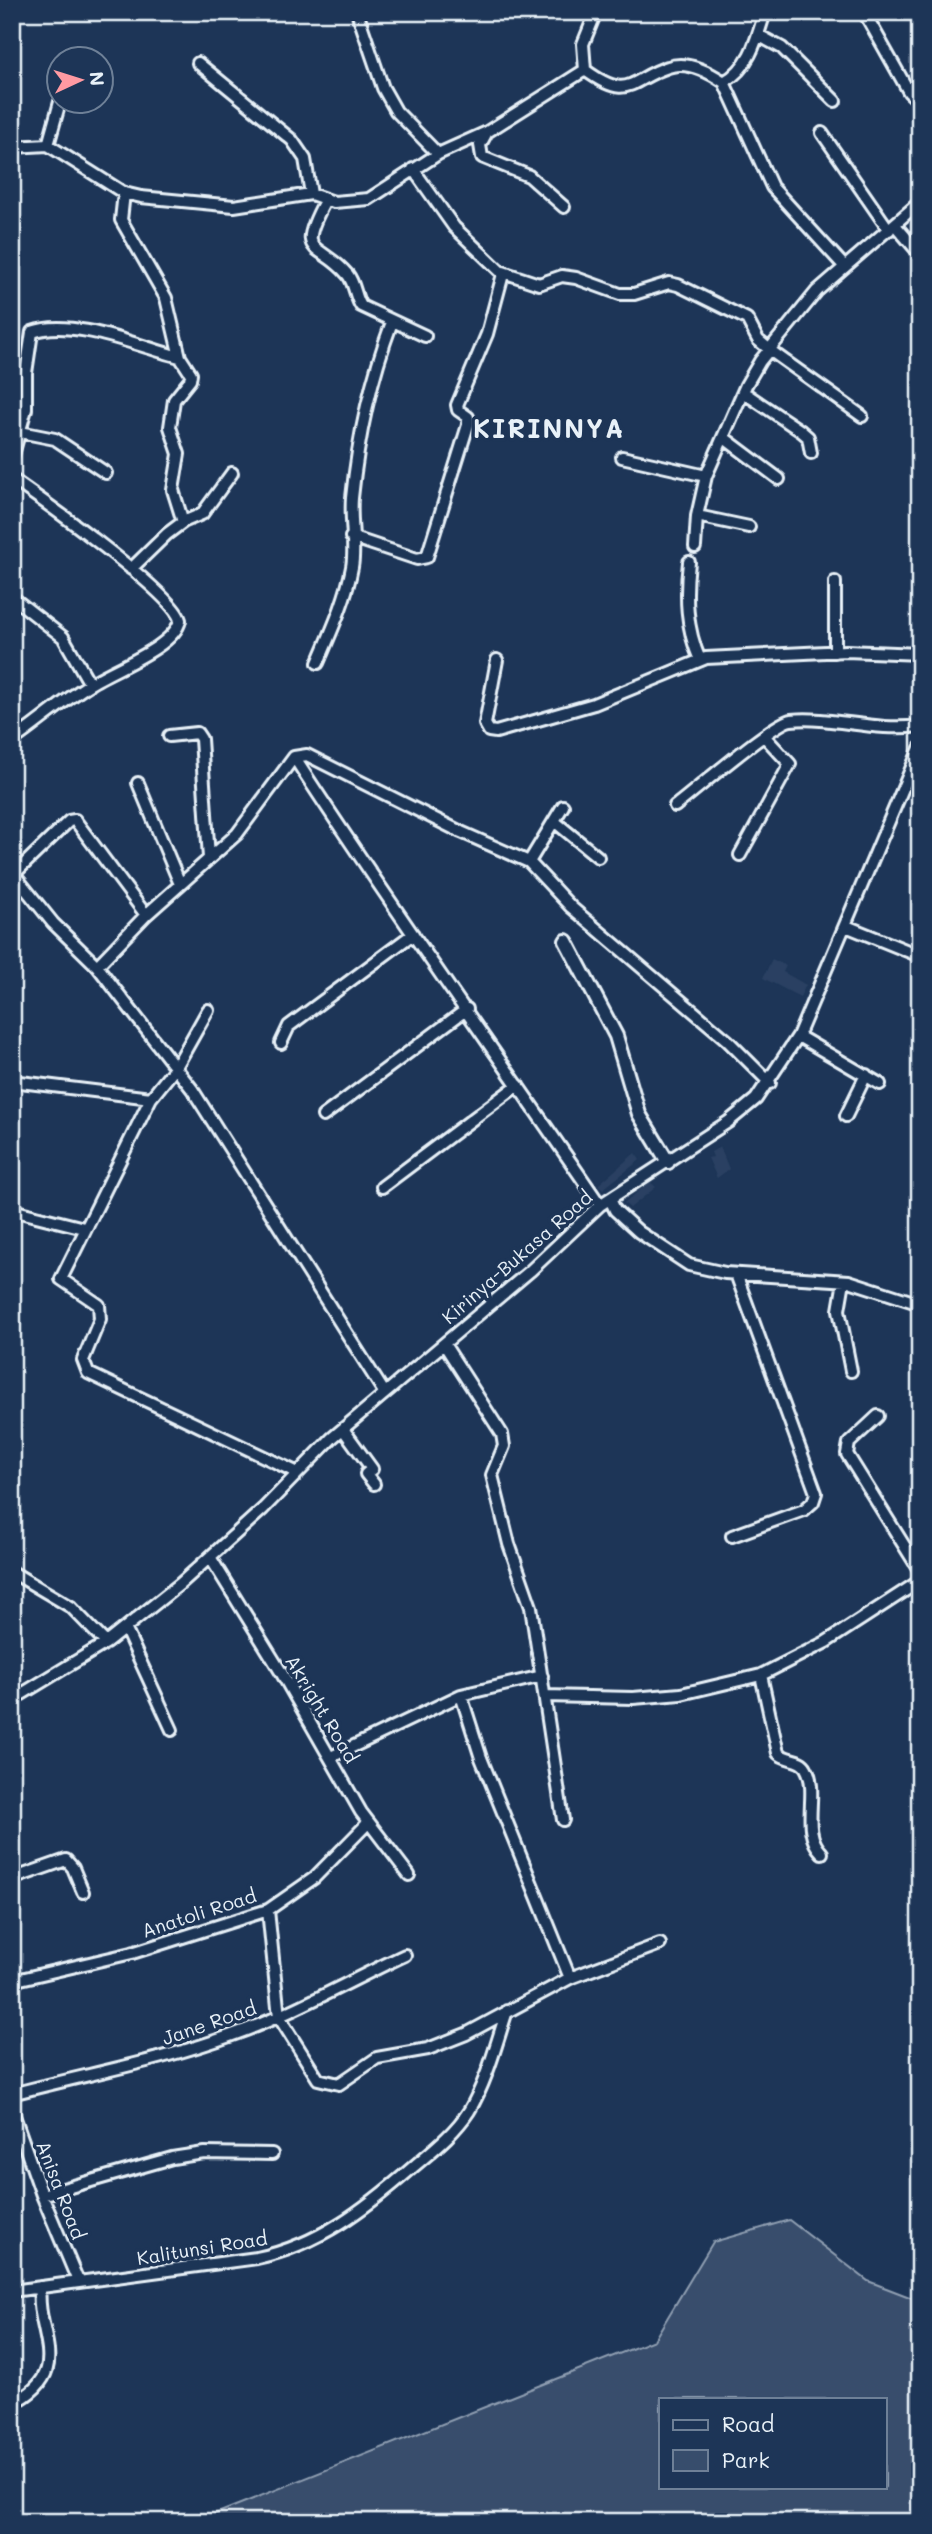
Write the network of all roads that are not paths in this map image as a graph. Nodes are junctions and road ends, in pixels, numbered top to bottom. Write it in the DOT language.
graph roads {
  1 [pos="356,12"];
  2 [pos="596,12"];
  3 [pos="765,12"];
  4 [pos="864,12"];
  5 [pos="758,35"];
  6 [pos="198,63"];
  7 [pos="585,70"];
  8 [pos="724,82"];
  9 [pos="835,101"];
  10 [pos="920,102"];
  11 [pos="56,116"];
  12 [pos="488,132"];
  13 [pos="822,133"];
  14 [pos="48,145"];
  15 [pos="12,147"];
  16 [pos="438,154"];
  17 [pos="413,169"];
  18 [pos="124,193"];
  19 [pos="312,194"];
  20 [pos="325,201"];
  21 [pos="920,202"];
  22 [pos="564,207"];
  23 [pos="892,228"];
  24 [pos="920,254"];
  25 [pos="844,266"];
  26 [pos="503,272"];
  27 [pos="392,322"];
  28 [pos="425,336"];
  29 [pos="771,351"];
  30 [pos="180,357"];
  31 [pos="743,393"];
  32 [pos="862,415"];
  33 [pos="20,432"];
  34 [pos="723,437"];
  35 [pos="811,453"];
  36 [pos="622,457"];
  37 [pos="12,458"];
  38 [pos="232,472"];
  39 [pos="106,473"];
  40 [pos="706,476"];
  41 [pos="12,479"];
  42 [pos="779,479"];
  43 [pos="697,516"];
  44 [pos="183,522"];
  45 [pos="749,527"];
  46 [pos="351,537"];
  47 [pos="695,547"];
  48 [pos="689,562"];
  49 [pos="131,569"];
  50 [pos="835,582"];
  51 [pos="12,597"];
  52 [pos="835,652"];
  53 [pos="920,654"];
  54 [pos="498,660"];
  55 [pos="700,660"];
  56 [pos="318,663"];
  57 [pos="90,684"];
  58 [pos="920,726"];
  59 [pos="169,736"];
  60 [pos="765,737"];
  61 [pos="12,741"];
  62 [pos="920,748"];
  63 [pos="294,757"];
  64 [pos="138,783"];
  65 [pos="563,806"];
  66 [pos="675,806"];
  67 [pos="554,821"];
  68 [pos="740,855"];
  69 [pos="598,857"];
  70 [pos="209,858"];
  71 [pos="534,862"];
  72 [pos="13,873"];
  73 [pos="180,884"];
  74 [pos="400,904"];
  75 [pos="146,915"];
  76 [pos="846,926"];
  77 [pos="413,934"];
  78 [pos="566,941"];
  79 [pos="920,956"];
  80 [pos="97,966"];
  81 [pos="467,1009"];
  82 [pos="208,1010"];
  83 [pos="798,1036"];
  84 [pos="281,1042"];
  85 [pos="176,1067"];
  86 [pos="866,1075"];
  87 [pos="774,1080"];
  88 [pos="12,1081"];
  89 [pos="880,1084"];
  90 [pos="519,1085"];
  91 [pos="151,1098"];
  92 [pos="323,1116"];
  93 [pos="846,1116"];
  94 [pos="668,1162"];
  95 [pos="382,1187"];
  96 [pos="606,1201"];
  97 [pos="12,1210"];
  98 [pos="84,1227"];
  99 [pos="736,1274"];
  100 [pos="845,1281"];
  101 [pos="920,1302"];
  102 [pos="444,1345"];
  103 [pos="851,1371"];
  104 [pos="384,1392"];
  105 [pos="878,1416"];
  106 [pos="343,1429"];
  107 [pos="298,1473"];
  108 [pos="374,1484"];
  109 [pos="732,1536"];
  110 [pos="210,1557"];
  111 [pos="920,1571"];
  112 [pos="12,1572"];
  113 [pos="920,1581"];
  114 [pos="125,1628"];
  115 [pos="106,1643"];
  116 [pos="761,1675"];
  117 [pos="542,1676"];
  118 [pos="461,1695"];
  119 [pos="545,1696"];
  120 [pos="12,1700"];
  121 [pos="172,1730"];
  122 [pos="331,1758"];
  123 [pos="563,1820"];
  124 [pos="368,1823"];
  125 [pos="822,1853"];
  126 [pos="409,1875"];
  127 [pos="12,1879"];
  128 [pos="83,1892"];
  129 [pos="268,1910"];
  130 [pos="660,1944"];
  131 [pos="405,1955"];
  132 [pos="570,1978"];
  133 [pos="12,1981"];
  134 [pos="506,2011"];
  135 [pos="279,2017"];
  136 [pos="12,2094"];
  137 [pos="12,2110"];
  138 [pos="272,2154"];
  139 [pos="42,2195"];
  140 [pos="78,2281"];
  141 [pos="40,2287"];
  142 [pos="12,2291"];
  143 [pos="12,2404"];
  1 -- 16 [label="street"];
  2 -- 7 [label="street"];
  3 -- 5 [label="street"];
  4 -- 10 [label="street"];
  5 -- 8 [label="street"];
  5 -- 9 [label="street"];
  6 -- 19 [label="street"];
  7 -- 8 [label="street"];
  7 -- 12 [label="street"];
  8 -- 25 [label="street"];
  11 -- 14 [label="street"];
  12 -- 16 [label="street"];
  12 -- 22 [label="street"];
  13 -- 23 [label="street"];
  14 -- 15 [label="street"];
  14 -- 18 [label="street"];
  16 -- 17 [label="street"];
  17 -- 20 [label="street"];
  17 -- 26 [label="street"];
  18 -- 19 [label="street"];
  18 -- 30 [label="street"];
  19 -- 20 [label="street"];
  20 -- 27 [label="street"];
  21 -- 23 [label="street"];
  23 -- 24 [label="street"];
  23 -- 25 [label="street"];
  25 -- 29 [label="street"];
  26 -- 29 [label="street"];
  26 -- 46 [label="street"];
  27 -- 28 [label="street"];
  27 -- 46 [label="street"];
  29 -- 31 [label="street"];
  29 -- 32 [label="street"];
  30 -- 33 [label="street"];
  30 -- 44 [label="street"];
  31 -- 34 [label="street"];
  31 -- 35 [label="street"];
  33 -- 37 [label="street"];
  33 -- 39 [label="street"];
  34 -- 40 [label="street"];
  34 -- 42 [label="street"];
  36 -- 40 [label="street"];
  38 -- 44 [label="street"];
  40 -- 43 [label="street"];
  41 -- 49 [label="street"];
  43 -- 45 [label="street"];
  43 -- 47 [label="street"];
  44 -- 49 [label="street"];
  46 -- 56 [label="street"];
  48 -- 55 [label="street"];
  49 -- 57 [label="street"];
  50 -- 52 [label="street"];
  51 -- 57 [label="street"];
  52 -- 53 [label="street"];
  52 -- 55 [label="street"];
  54 -- 55 [label="street"];
  57 -- 61 [label="street"];
  58 -- 60 [label="street"];
  59 -- 70 [label="street"];
  60 -- 66 [label="street"];
  60 -- 68 [label="street"];
  62 -- 76 [label="street, Kirinya-Bukasa Road"];
  63 -- 70 [label="street"];
  63 -- 71 [label="street"];
  63 -- 77 [label="street"];
  64 -- 73 [label="street"];
  65 -- 67 [label="street"];
  67 -- 69 [label="street"];
  67 -- 71 [label="street"];
  70 -- 73 [label="street"];
  71 -- 87 [label="street"];
  72 -- 75 [label="street"];
  72 -- 80 [label="street"];
  73 -- 75 [label="street"];
  74 -- 96 [label="street"];
  75 -- 80 [label="street"];
  76 -- 79 [label="street"];
  76 -- 83 [label="street, Kirinya-Bukasa Road"];
  77 -- 81 [label="street"];
  77 -- 84 [label="street"];
  78 -- 94 [label="street"];
  80 -- 85 [label="street"];
  81 -- 90 [label="street"];
  81 -- 92 [label="street"];
  82 -- 85 [label="street"];
  83 -- 86 [label="street"];
  83 -- 87 [label="street, Kirinya-Bukasa Road"];
  85 -- 91 [label="street"];
  85 -- 104 [label="street"];
  86 -- 89 [label="street"];
  86 -- 93 [label="street"];
  87 -- 94 [label="street, Kirinya-Bukasa Road"];
  88 -- 91 [label="street"];
  90 -- 95 [label="street"];
  90 -- 96 [label="street"];
  91 -- 98 [label="street"];
  94 -- 96 [label="street, Kirinya-Bukasa Road"];
  96 -- 99 [label="street"];
  96 -- 101 [label="street"];
  96 -- 102 [label="street, Kirinya-Bukasa Road"];
  97 -- 98 [label="street"];
  98 -- 107 [label="street"];
  99 -- 100 [label="street"];
  99 -- 109 [label="street"];
  100 -- 101 [label="street"];
  100 -- 103 [label="street"];
  102 -- 104 [label="street, Kirinya-Bukasa Road"];
  102 -- 117 [label="street"];
  104 -- 106 [label="street, Kirinya-Bukasa Road"];
  105 -- 111 [label="street"];
  106 -- 107 [label="street, Kirinya-Bukasa Road"];
  106 -- 108 [label="street"];
  107 -- 110 [label="street, Kirinya-Bukasa Road"];
  110 -- 114 [label="street, Kirinya-Bukasa Road"];
  110 -- 122 [label="street, Akright Road"];
  112 -- 115 [label="street"];
  113 -- 116 [label="street"];
  114 -- 115 [label="street, Kirinya-Bukasa Road"];
  114 -- 121 [label="street"];
  115 -- 120 [label="street, Kirinya-Bukasa Road"];
  116 -- 119 [label="street"];
  116 -- 125 [label="street"];
  117 -- 118 [label="street"];
  117 -- 119 [label="street"];
  118 -- 122 [label="street"];
  118 -- 132 [label="street"];
  119 -- 123 [label="street"];
  122 -- 124 [label="street, Akright Road"];
  124 -- 126 [label="street, Akright Road"];
  124 -- 129 [label="street, Anatoli Road"];
  127 -- 128 [label="street"];
  129 -- 133 [label="street, Anatoli Road"];
  129 -- 135 [label="street"];
  130 -- 132 [label="street"];
  131 -- 135 [label="street, Jane Road"];
  132 -- 134 [label="street"];
  134 -- 135 [label="street"];
  134 -- 140 [label="street, Kalitunsi Road"];
  135 -- 136 [label="street, Jane Road"];
  137 -- 139 [label="street, Anisa Road"];
  138 -- 139 [label="street"];
  139 -- 140 [label="street, Anisa Road"];
  140 -- 141 [label="street, Kalitunsi Road"];
  141 -- 142 [label="street, Kalitunsi Road"];
  141 -- 143 [label="street"];
}
